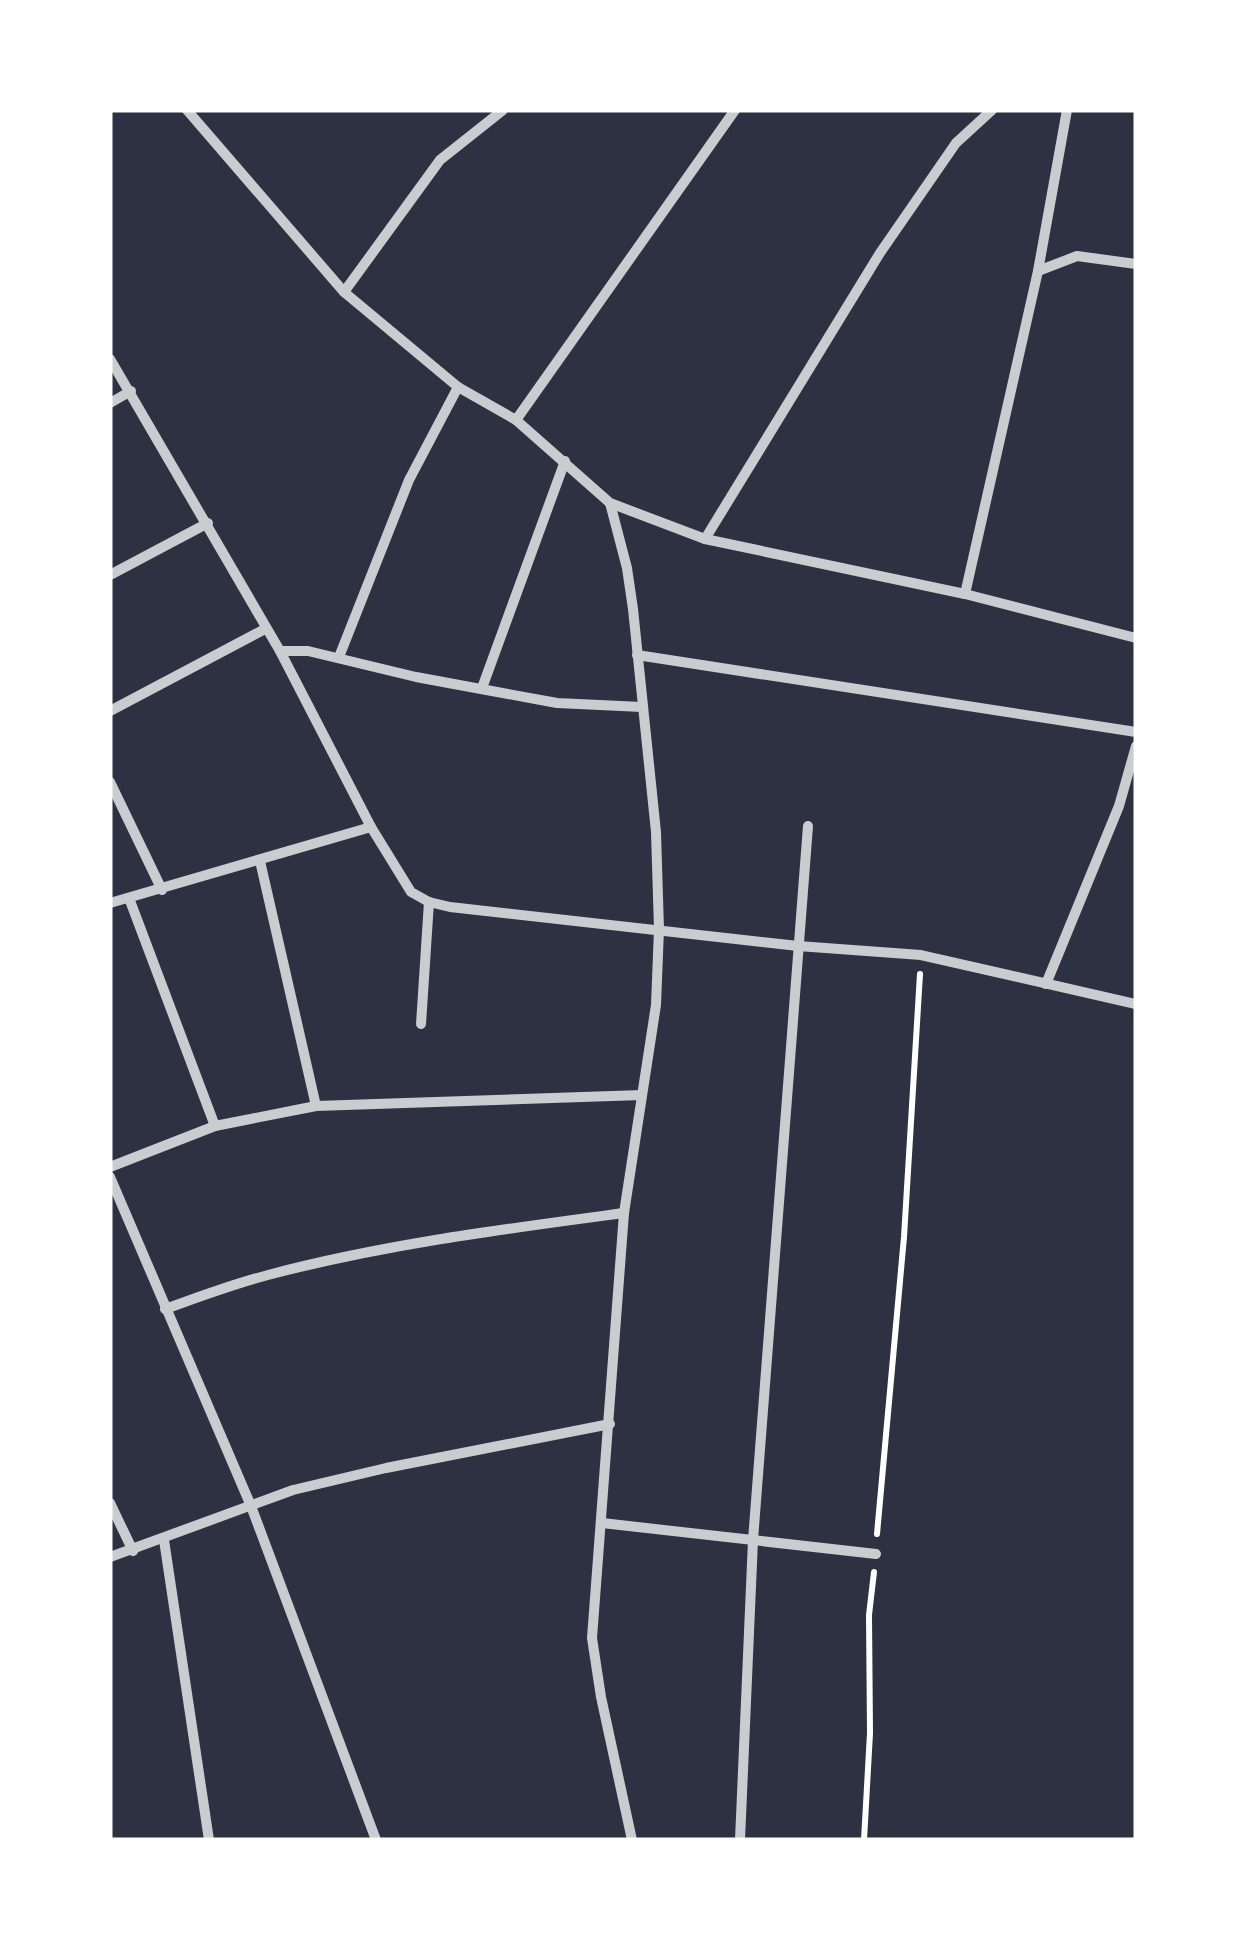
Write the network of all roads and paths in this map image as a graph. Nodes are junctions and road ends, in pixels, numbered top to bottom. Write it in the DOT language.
graph roads {
  1 [pos="187,110"];
  2 [pos="503,110"];
  3 [pos="736,110"];
  4 [pos="992,110"];
  5 [pos="1067,110"];
  6 [pos="1136,264"];
  7 [pos="1038,270"];
  8 [pos="344,292"];
  9 [pos="110,359"];
  10 [pos="458,387"];
  11 [pos="130,391"];
  12 [pos="110,403"];
  13 [pos="516,420"];
  14 [pos="565,461"];
  15 [pos="610,504"];
  16 [pos="208,522"];
  17 [pos="705,539"];
  18 [pos="110,575"];
  19 [pos="965,594"];
  20 [pos="265,630"];
  21 [pos="1136,638"];
  22 [pos="280,651"];
  23 [pos="637,655"];
  24 [pos="339,657"];
  25 [pos="482,688"];
  26 [pos="642,707"];
  27 [pos="110,711"];
  28 [pos="1136,732"];
  29 [pos="1136,746"];
  30 [pos="110,782"];
  31 [pos="808,826"];
  32 [pos="370,828"];
  33 [pos="260,861"];
  34 [pos="162,890"];
  35 [pos="129,898"];
  36 [pos="429,902"];
  37 [pos="110,903"];
  38 [pos="659,930"];
  39 [pos="798,946"];
  40 [pos="922,955"];
  41 [pos="1046,984"];
  42 [pos="1136,1004"];
  43 [pos="421,1024"];
  44 [pos="642,1094"];
  45 [pos="316,1106"];
  46 [pos="215,1126"];
  47 [pos="110,1167"];
  48 [pos="110,1177"];
  49 [pos="624,1213"];
  50 [pos="165,1308"];
  51 [pos="610,1424"];
  52 [pos="110,1503"];
  53 [pos="251,1506"];
  54 [pos="602,1523"];
  55 [pos="164,1540"];
  56 [pos="753,1540"];
  57 [pos="133,1550"];
  58 [pos="876,1554"];
  59 [pos="110,1557"];
  60 [pos="209,1840"];
  61 [pos="376,1840"];
  62 [pos="632,1840"];
  63 [pos="740,1840"];
  64 [pos="864,1840"];
  1 -- 8 [label="street"];
  2 -- 8 [label="street"];
  3 -- 13 [label="street"];
  4 -- 17 [label="street"];
  5 -- 7 [label="street"];
  6 -- 7 [label="street"];
  7 -- 19 [label="street"];
  8 -- 10 [label="street"];
  9 -- 11 [label="street"];
  10 -- 13 [label="street"];
  10 -- 24 [label="street"];
  11 -- 12 [label="street"];
  11 -- 16 [label="street"];
  13 -- 14 [label="street"];
  14 -- 15 [label="street"];
  14 -- 25 [label="street"];
  15 -- 17 [label="street"];
  15 -- 23 [label="street"];
  16 -- 18 [label="street"];
  16 -- 20 [label="street"];
  17 -- 19 [label="street"];
  19 -- 21 [label="street"];
  20 -- 22 [label="street"];
  20 -- 27 [label="street"];
  22 -- 24 [label="street"];
  22 -- 32 [label="street"];
  23 -- 26 [label="street"];
  23 -- 28 [label="street"];
  24 -- 25 [label="street"];
  25 -- 26 [label="street"];
  26 -- 38 [label="street"];
  29 -- 41 [label="street"];
  30 -- 34 [label="street"];
  31 -- 39 [label="street"];
  32 -- 33 [label="street"];
  32 -- 36 [label="street"];
  33 -- 34 [label="street"];
  33 -- 45 [label="street"];
  34 -- 35 [label="street"];
  35 -- 37 [label="street"];
  35 -- 46 [label="street"];
  36 -- 38 [label="street"];
  36 -- 43 [label="street"];
  38 -- 39 [label="street"];
  38 -- 44 [label="street"];
  39 -- 40 [label="street"];
  39 -- 56 [label="street"];
  40 -- 41 [label="street"];
  40 -- 58 [label="path"];
  41 -- 42 [label="street"];
  44 -- 45 [label="street"];
  44 -- 49 [label="street"];
  45 -- 46 [label="street"];
  46 -- 47 [label="street"];
  48 -- 50 [label="street"];
  49 -- 50 [label="street"];
  49 -- 51 [label="street"];
  50 -- 53 [label="street"];
  51 -- 53 [label="street"];
  51 -- 54 [label="street"];
  52 -- 57 [label="street"];
  53 -- 55 [label="street"];
  53 -- 61 [label="street"];
  54 -- 56 [label="street"];
  54 -- 62 [label="street"];
  55 -- 57 [label="street"];
  55 -- 60 [label="street"];
  56 -- 58 [label="street"];
  56 -- 63 [label="street"];
  57 -- 59 [label="street"];
  58 -- 64 [label="path"];
}
